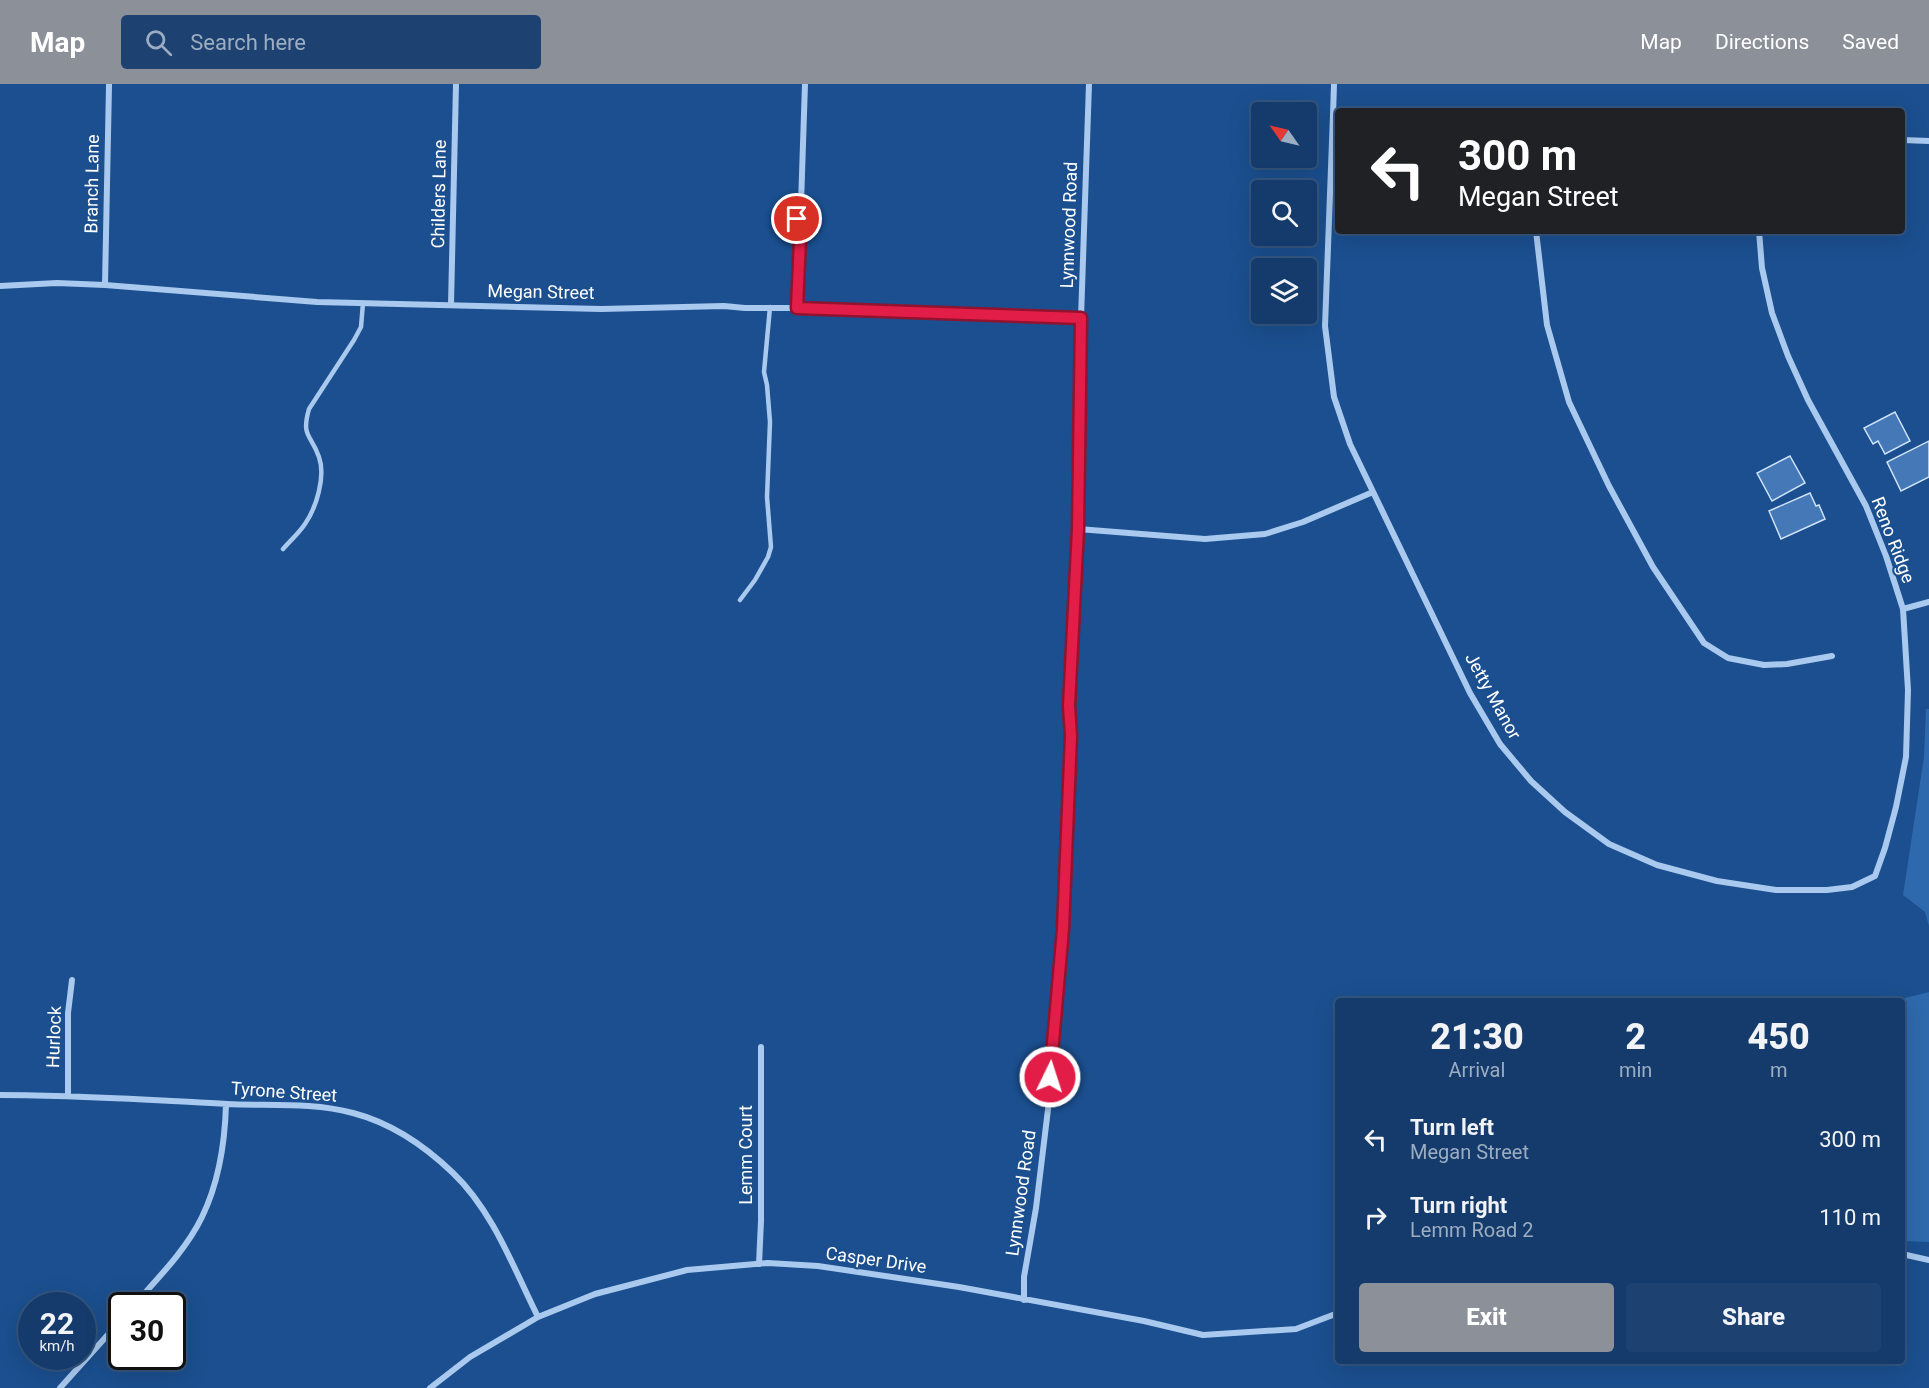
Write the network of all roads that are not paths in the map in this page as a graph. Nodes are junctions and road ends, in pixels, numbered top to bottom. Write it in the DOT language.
graph roads {
  1 [pos="456,84"];
  2 [pos="805,84"];
  3 [pos="1089,84"];
  4 [pos="1334,84"];
  5 [pos="109,85"];
  6 [pos="1335,115"];
  7 [pos="1905,140"];
  8 [pos="1929,141"];
  9 [pos="1536,234"];
  10 [pos="1759,234"];
  11 [pos="105,285"];
  12 [pos="0,286"];
  13 [pos="363,303"];
  14 [pos="451,305"];
  15 [pos="770,307"];
  16 [pos="797,308"];
  17 [pos="1081,318"];
  18 [pos="1373,492"];
  19 [pos="1078,529"];
  20 [pos="283,549"];
  21 [pos="740,600"];
  22 [pos="1929,602"];
  23 [pos="1903,609"];
  24 [pos="1832,656"];
  25 [pos="1875,876"];
  26 [pos="72,980"];
  27 [pos="761,1047"];
  28 [pos="0,1095"];
  29 [pos="68,1095"];
  30 [pos="226,1104"];
  31 [pos="1905,1255"];
  32 [pos="1929,1260"];
  33 [pos="759,1264"];
  34 [pos="145,1292"];
  35 [pos="1024,1300"];
  36 [pos="1335,1314"];
  37 [pos="538,1317"];
  38 [pos="108,1335"];
  39 [pos="60,1388"];
  40 [pos="430,1388"];
  1 -- 14 [label="street, Childers Lane"];
  2 -- 16 [label="street"];
  3 -- 17 [label="street, Lynnwood Road"];
  4 -- 6 [label="street, Jetty Manor"];
  5 -- 11 [label="street, Branch Lane"];
  6 -- 18 [label="street, Jetty Manor"];
  7 -- 8 [label="street"];
  9 -- 24 [label="street"];
  10 -- 23 [label="street, Reno Ridge"];
  11 -- 12 [label="street, Megan Street"];
  11 -- 13 [label="street, Megan Street"];
  13 -- 14 [label="street, Megan Street"];
  13 -- 20 [label="lane"];
  14 -- 15 [label="street, Megan Street"];
  15 -- 16 [label="street, Megan Street"];
  15 -- 21 [label="lane"];
  16 -- 17 [label="street, Megan Street"];
  17 -- 19 [label="street, Lynnwood Road"];
  18 -- 19 [label="street"];
  18 -- 25 [label="street, Jetty Manor"];
  19 -- 35 [label="street, Lynnwood Road"];
  22 -- 23 [label="street"];
  23 -- 25 [label="street, Reno Ridge"];
  26 -- 29 [label="street, Hurlock"];
  27 -- 33 [label="street, Lemm Court"];
  28 -- 29 [label="street, Tyrone Street"];
  29 -- 30 [label="street, Tyrone Street"];
  30 -- 34 [label="street"];
  30 -- 37 [label="street, Tyrone Street"];
  31 -- 32 [label="street"];
  33 -- 35 [label="street, Casper Drive"];
  33 -- 37 [label="street, Casper Drive"];
  35 -- 36 [label="street, Casper Drive"];
  37 -- 40 [label="street, Casper Drive"];
  38 -- 39 [label="street"];
}
